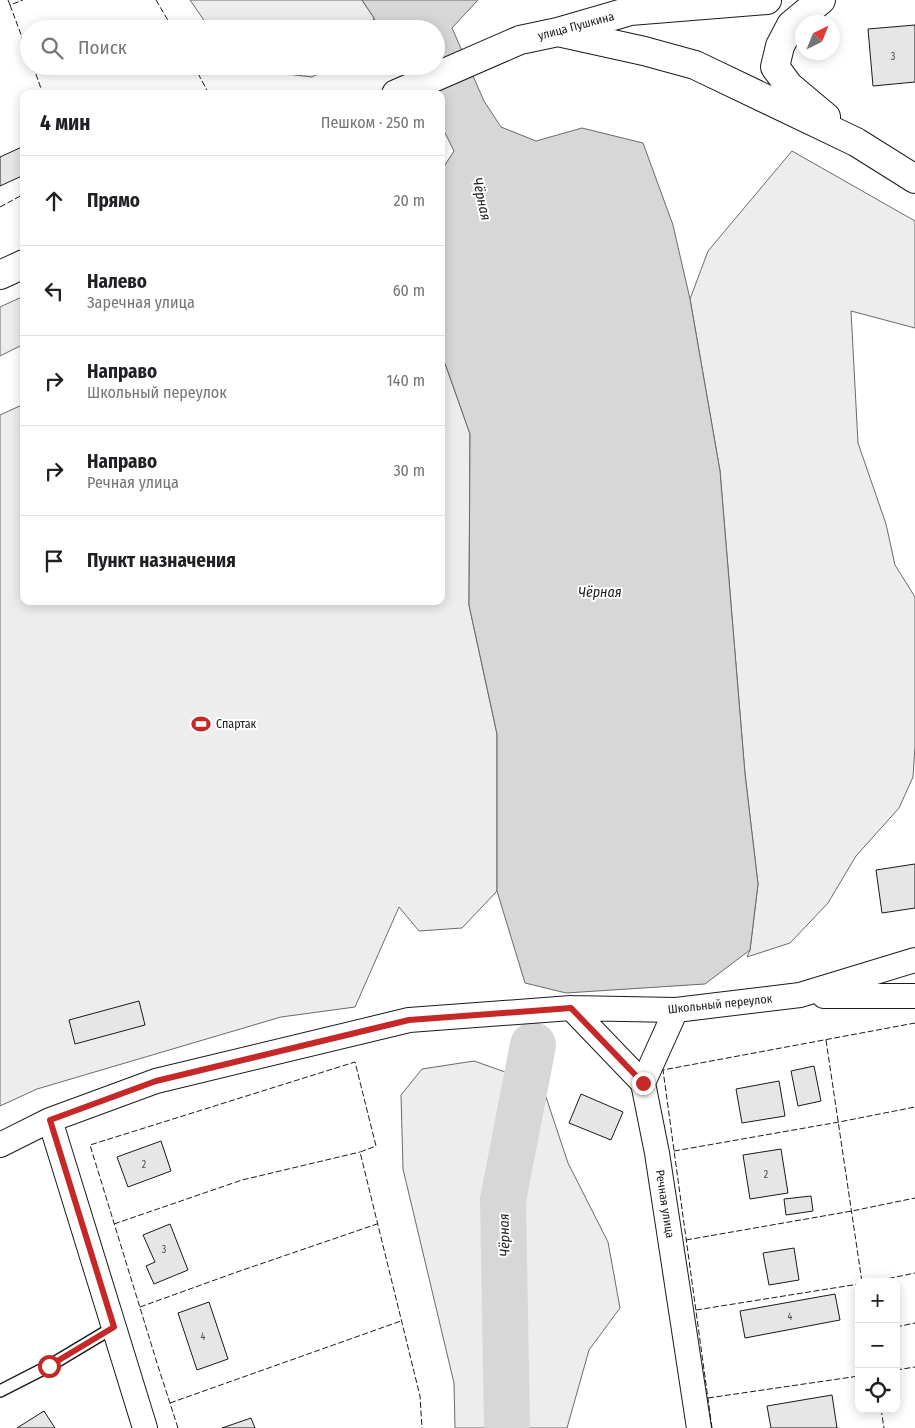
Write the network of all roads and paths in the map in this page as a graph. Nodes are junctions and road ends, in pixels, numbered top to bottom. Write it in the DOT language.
graph roads {
  1 [pos="767,0"];
  2 [pos="821,0"];
  3 [pos="558,32"];
  4 [pos="445,73"];
  5 [pos="440,75"];
  6 [pos="405,90"];
  7 [pos="856,142"];
  8 [pos="915,179"];
  9 [pos="20,266"];
  10 [pos="0,275"];
  11 [pos="915,960"];
  12 [pos="800,996"];
  13 [pos="915,996"];
  14 [pos="571,1008"];
  15 [pos="676,1010"];
  16 [pos="643,1083"];
  17 [pos="50,1120"];
  18 [pos="0,1145"];
  19 [pos="114,1327"];
  20 [pos="0,1391"];
  21 [pos="146,1428"];
  22 [pos="699,1428"];
  1 -- 3 [label="main road, улица Пушкина"];
  2 -- 7 [label="main road"];
  3 -- 4 [label="main road, улица Пушкина"];
  3 -- 7 [label="main road"];
  5 -- 6 [label="main road, улица Пушкина"];
  7 -- 8 [label="main road"];
  9 -- 10 [label="main road"];
  11 -- 12 [label="street, Школьный переулок"];
  12 -- 13 [label="street"];
  12 -- 15 [label="street, Школьный переулок"];
  14 -- 15 [label="street, Школьный переулок"];
  14 -- 16 [label="street"];
  14 -- 17 [label="street, Школьный переулок"];
  15 -- 16 [label="street"];
  16 -- 22 [label="street, Речная улица"];
  17 -- 18 [label="street, Школьный переулок"];
  17 -- 19 [label="street"];
  19 -- 20 [label="lane"];
  19 -- 21 [label="street"];
}
